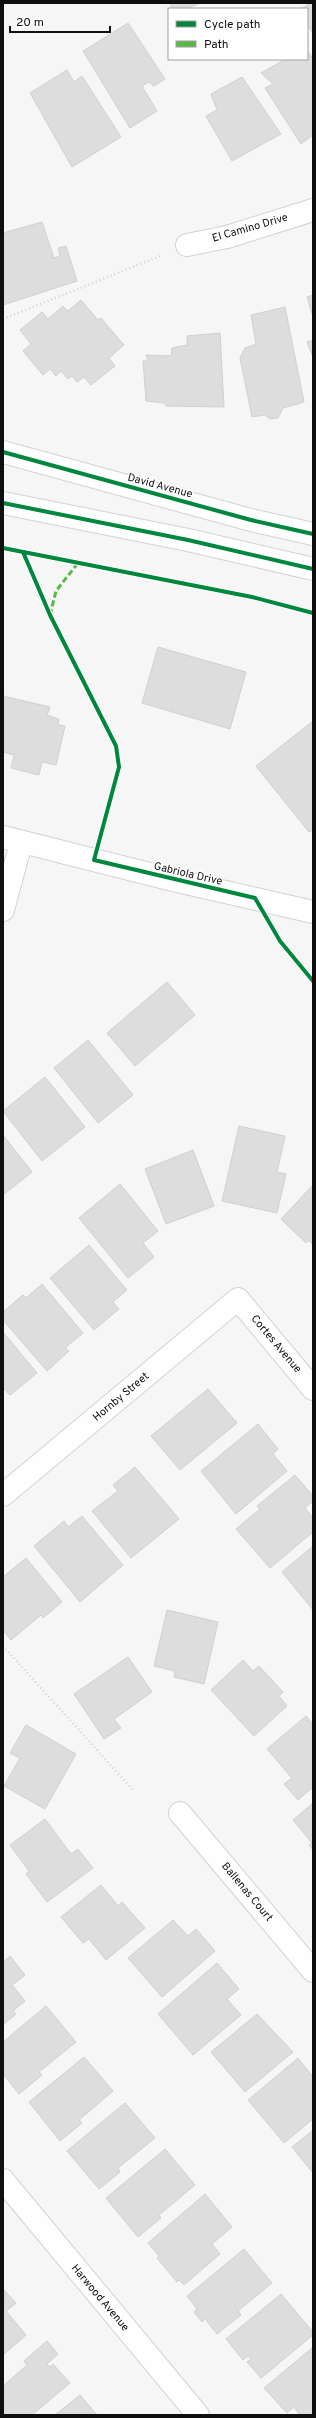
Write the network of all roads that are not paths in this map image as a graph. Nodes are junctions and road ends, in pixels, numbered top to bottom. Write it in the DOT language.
graph roads {
  1 [pos="313,210"];
  2 [pos="187,245"];
  3 [pos="3,452"];
  4 [pos="3,503"];
  5 [pos="313,534"];
  6 [pos="313,569"];
  7 [pos="12,840"];
  8 [pos="3,910"];
  9 [pos="313,912"];
  10 [pos="238,1300"];
  11 [pos="313,1389"];
  12 [pos="3,1496"];
  13 [pos="180,1813"];
  14 [pos="313,1971"];
  15 [pos="3,2180"];
  16 [pos="198,2415"];
  1 -- 2 [label="street, El Camino Drive"];
  3 -- 5 [label="street, David Avenue"];
  4 -- 6 [label="street"];
  7 -- 8 [label="street"];
  7 -- 9 [label="street, Gabriola Drive"];
  10 -- 11 [label="street, Cortes Avenue"];
  10 -- 12 [label="street, Hornby Street"];
  13 -- 14 [label="street, Ballenas Court"];
  15 -- 16 [label="street, Harwood Avenue"];
}
